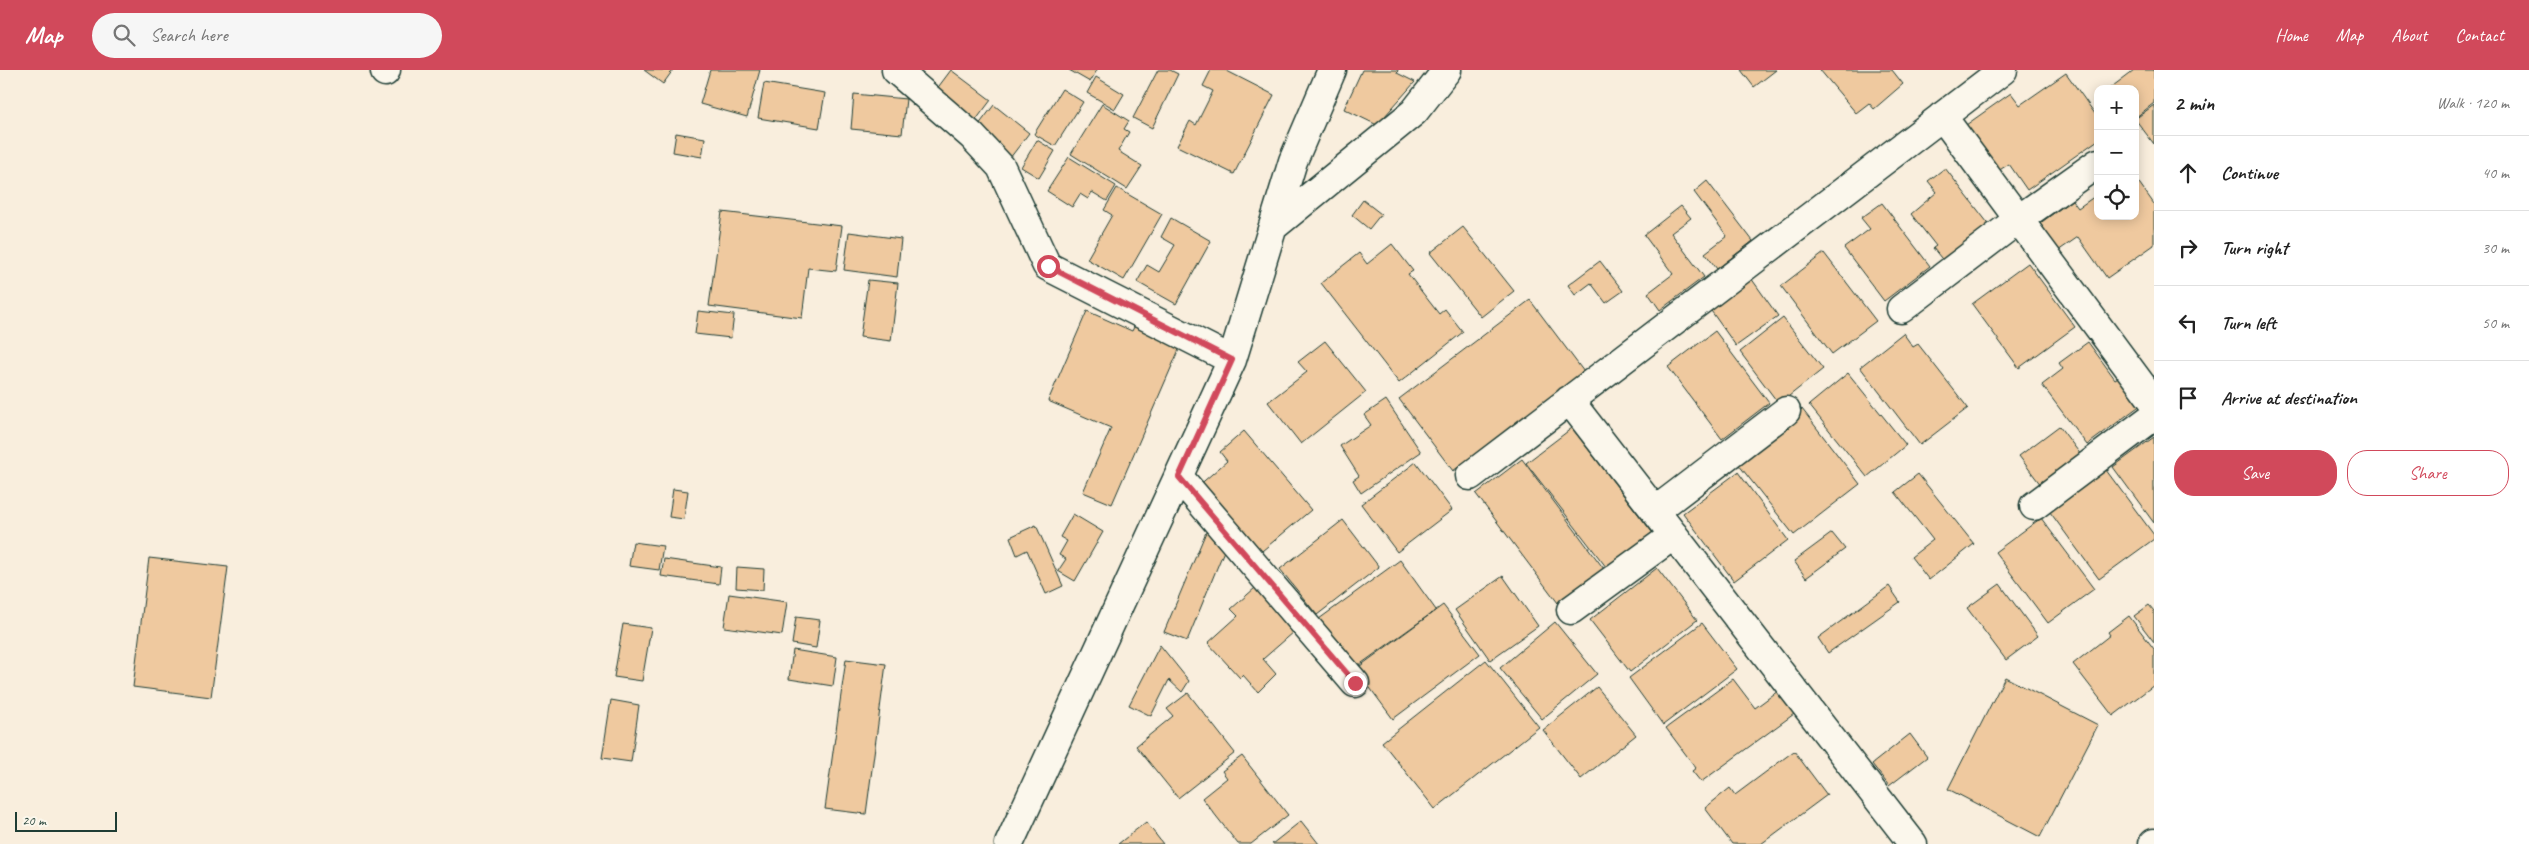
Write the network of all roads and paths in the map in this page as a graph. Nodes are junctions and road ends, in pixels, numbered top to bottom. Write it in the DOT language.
graph roads {
  1 [pos="896,70"];
  2 [pos="1332,70"];
  3 [pos="1447,70"];
  4 [pos="2004,70"];
  5 [pos="1942,116"];
  6 [pos="2094,166"];
  7 [pos="2019,219"];
  8 [pos="1273,227"];
  9 [pos="1901,309"];
  10 [pos="1232,360"];
  11 [pos="1569,400"];
  12 [pos="2154,402"];
  13 [pos="1786,412"];
  14 [pos="2154,416"];
  15 [pos="1470,476"];
  16 [pos="1179,477"];
  17 [pos="2034,506"];
  18 [pos="1656,511"];
  19 [pos="1674,535"];
  20 [pos="1571,610"];
  21 [pos="1355,683"];
  22 [pos="1009,844"];
  23 [pos="1913,844"];
  1 -- 10 [label="street"];
  2 -- 8 [label="street"];
  3 -- 8 [label="street"];
  4 -- 5 [label="street"];
  5 -- 7 [label="street"];
  5 -- 11 [label="street"];
  6 -- 7 [label="street"];
  7 -- 9 [label="street"];
  7 -- 12 [label="street"];
  8 -- 10 [label="street"];
  10 -- 16 [label="street"];
  11 -- 15 [label="street"];
  11 -- 18 [label="street"];
  13 -- 18 [label="street"];
  14 -- 17 [label="street"];
  16 -- 21 [label="street"];
  16 -- 22 [label="street"];
  18 -- 19 [label="street"];
  19 -- 20 [label="street"];
  19 -- 23 [label="street"];
}
